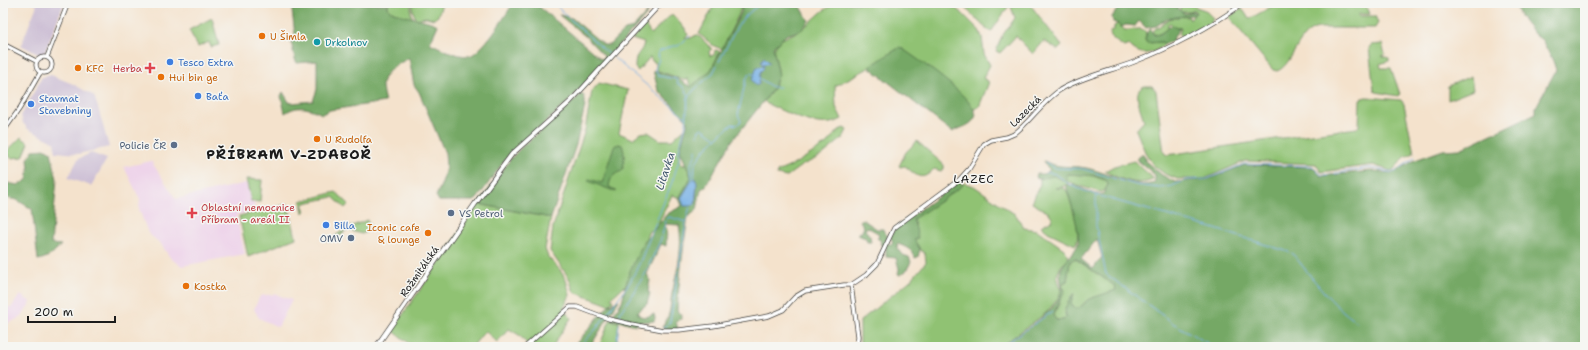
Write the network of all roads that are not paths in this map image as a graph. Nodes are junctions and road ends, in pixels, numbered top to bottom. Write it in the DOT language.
graph roads {
  1 [pos="68,3"];
  2 [pos="660,3"];
  3 [pos="1244,3"];
  4 [pos="3,44"];
  5 [pos="47,57"];
  6 [pos="36,61"];
  7 [pos="40,73"];
  8 [pos="3,132"];
  9 [pos="851,285"];
  10 [pos="376,347"];
  11 [pos="525,347"];
  12 [pos="857,347"];
  1 -- 5 [label="street"];
  2 -- 10 [label="main road, Rožmitálská"];
  3 -- 9 [label="street, Lazecká"];
  4 -- 6 [label="street"];
  5 -- 6 [label="street"];
  5 -- 7 [label="street"];
  6 -- 7 [label="street"];
  7 -- 8 [label="street"];
  9 -- 11 [label="street"];
  9 -- 12 [label="street"];
}
